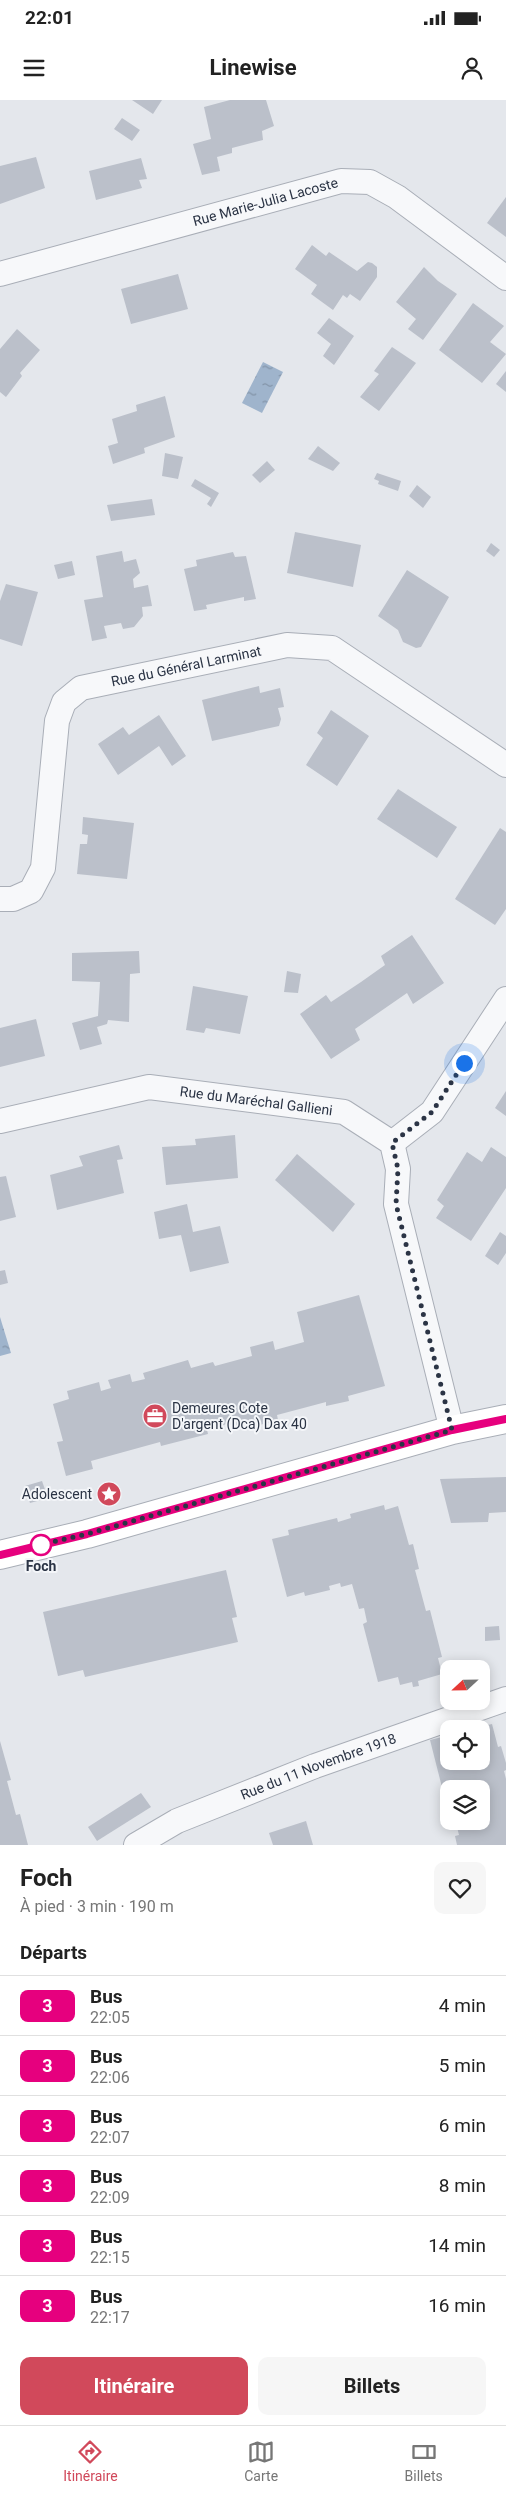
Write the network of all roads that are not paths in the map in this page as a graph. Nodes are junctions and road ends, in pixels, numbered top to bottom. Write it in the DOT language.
graph roads {
  1 [pos="0,274"];
  2 [pos="506,278"];
  3 [pos="506,765"];
  4 [pos="0,899"];
  5 [pos="506,999"];
  6 [pos="0,1122"];
  7 [pos="392,1143"];
  8 [pos="506,1419"];
  9 [pos="452,1430"];
  10 [pos="0,1555"];
  11 [pos="506,1699"];
  12 [pos="136,1845"];
  1 -- 2 [label="street, Rue Marie-Julia Lacoste"];
  3 -- 4 [label="street, Rue du Général Larminat"];
  5 -- 7 [label="street"];
  6 -- 7 [label="street, Rue du Maréchal Gallieni"];
  7 -- 9 [label="street"];
  8 -- 9 [label="main road"];
  9 -- 10 [label="main road"];
  11 -- 12 [label="street, Rue du 11 Novembre 1918"];
}
